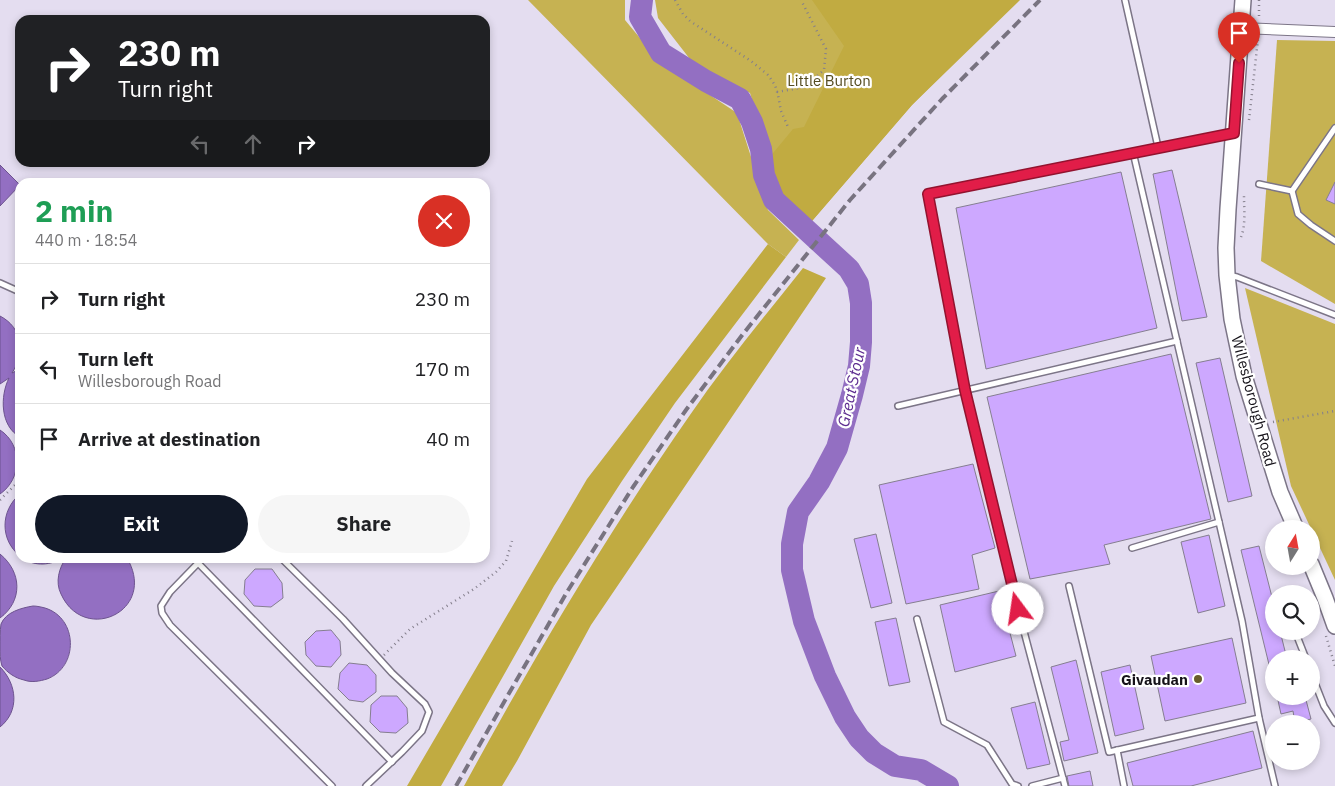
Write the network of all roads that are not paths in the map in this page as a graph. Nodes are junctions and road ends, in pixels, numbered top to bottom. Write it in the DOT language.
graph roads {
  1 [pos="1125,0"];
  2 [pos="1243,0"];
  3 [pos="1241,28"];
  4 [pos="1335,32"];
  5 [pos="1335,128"];
  6 [pos="1234,133"];
  7 [pos="1158,147"];
  8 [pos="1133,152"];
  9 [pos="1259,184"];
  10 [pos="1292,191"];
  11 [pos="1335,241"];
  12 [pos="1227,275"];
  13 [pos="0,283"];
  14 [pos="15,290"];
  15 [pos="1335,315"];
  16 [pos="1177,341"];
  17 [pos="965,390"];
  18 [pos="898,406"];
  19 [pos="1292,520"];
  20 [pos="1219,522"];
  21 [pos="1132,548"];
  22 [pos="198,563"];
  23 [pos="286,563"];
  24 [pos="1316,575"];
  25 [pos="1069,586"];
  26 [pos="917,619"];
  27 [pos="1335,626"];
  28 [pos="1320,696"];
  29 [pos="1260,718"];
  30 [pos="1335,721"];
  31 [pos="1116,750"];
  32 [pos="392,762"];
  33 [pos="1063,778"];
  34 [pos="332,786"];
  35 [pos="366,786"];
  36 [pos="1018,786"];
  37 [pos="1032,786"];
  38 [pos="1065,786"];
  39 [pos="1124,786"];
  40 [pos="1275,786"];
  1 -- 7 [label="lane"];
  2 -- 3 [label="main road, Willesborough Road"];
  3 -- 4 [label="street"];
  3 -- 6 [label="main road, Willesborough Road"];
  5 -- 10 [label="lane"];
  6 -- 7 [label="lane"];
  6 -- 12 [label="main road, Willesborough Road"];
  7 -- 8 [label="lane"];
  8 -- 16 [label="lane"];
  8 -- 17 [label="lane"];
  9 -- 10 [label="lane"];
  10 -- 11 [label="lane"];
  12 -- 15 [label="lane"];
  12 -- 19 [label="main road, Willesborough Road"];
  13 -- 14 [label="lane"];
  16 -- 17 [label="lane"];
  16 -- 20 [label="lane"];
  17 -- 18 [label="lane"];
  17 -- 33 [label="lane"];
  20 -- 21 [label="lane"];
  20 -- 29 [label="lane"];
  22 -- 32 [label="lane"];
  22 -- 34 [label="lane"];
  23 -- 32 [label="lane"];
  24 -- 27 [label="main road"];
  25 -- 31 [label="lane"];
  26 -- 36 [label="lane"];
  28 -- 30 [label="lane"];
  29 -- 31 [label="lane"];
  29 -- 40 [label="lane"];
  31 -- 39 [label="lane"];
  32 -- 35 [label="lane"];
  33 -- 37 [label="lane"];
  33 -- 38 [label="lane"];
}
